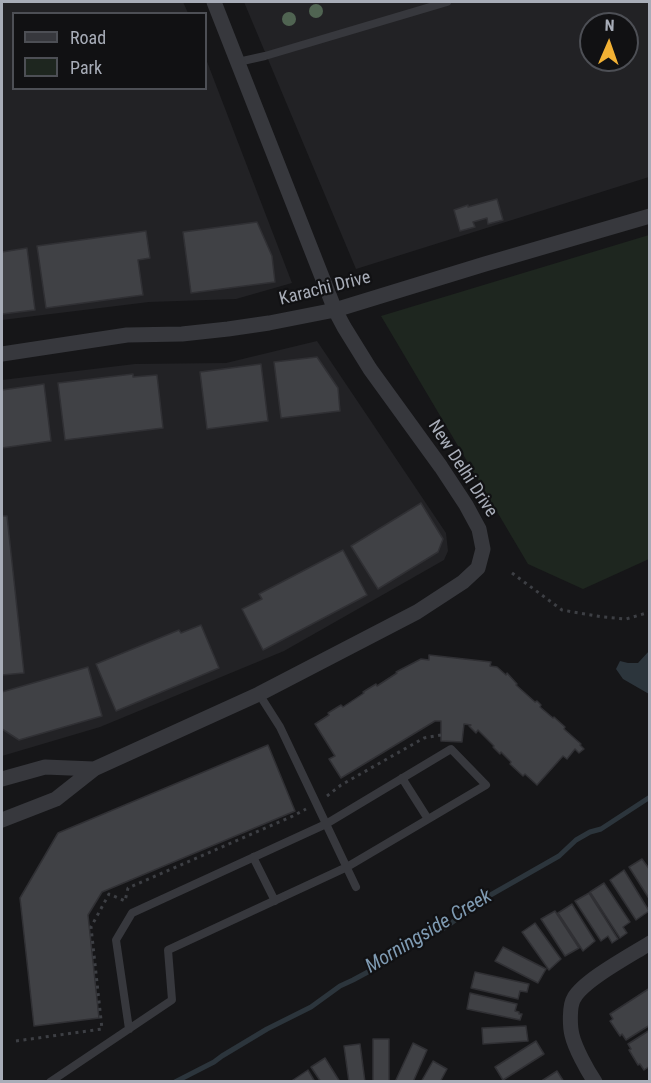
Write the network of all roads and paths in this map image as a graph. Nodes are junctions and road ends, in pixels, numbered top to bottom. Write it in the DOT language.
graph roads {
  1 [pos="214,2"];
  2 [pos="447,2"];
  3 [pos="238,62"];
  4 [pos="650,216"];
  5 [pos="335,310"];
  6 [pos="2,354"];
  7 [pos="512,573"];
  8 [pos="650,612"];
  9 [pos="259,694"];
  10 [pos="94,769"];
  11 [pos="402,778"];
  12 [pos="2,779"];
  13 [pos="428,819"];
  14 [pos="2,820"];
  15 [pos="326,824"];
  16 [pos="253,857"];
  17 [pos="347,867"];
  18 [pos="356,887"];
  19 [pos="274,901"];
  20 [pos="650,944"];
  21 [pos="129,1029"];
  22 [pos="50,1082"];
  23 [pos="595,1082"];
  1 -- 3 [label="street, New Delhi Drive"];
  2 -- 3 [label="lane"];
  3 -- 5 [label="street, New Delhi Drive"];
  4 -- 5 [label="street, Karachi Drive"];
  5 -- 6 [label="street, Karachi Drive"];
  5 -- 9 [label="street, New Delhi Drive"];
  7 -- 8 [label="path"];
  9 -- 10 [label="street, New Delhi Drive"];
  9 -- 15 [label="lane"];
  10 -- 12 [label="street, New Delhi Drive"];
  10 -- 14 [label="street, New Delhi Drive"];
  11 -- 13 [label="lane"];
  11 -- 13 [label="lane"];
  11 -- 15 [label="lane"];
  13 -- 17 [label="lane"];
  15 -- 16 [label="lane"];
  15 -- 17 [label="lane"];
  16 -- 19 [label="lane"];
  16 -- 21 [label="lane"];
  17 -- 18 [label="lane"];
  17 -- 19 [label="lane"];
  19 -- 21 [label="lane"];
  20 -- 23 [label="street"];
  21 -- 22 [label="lane"];
}
